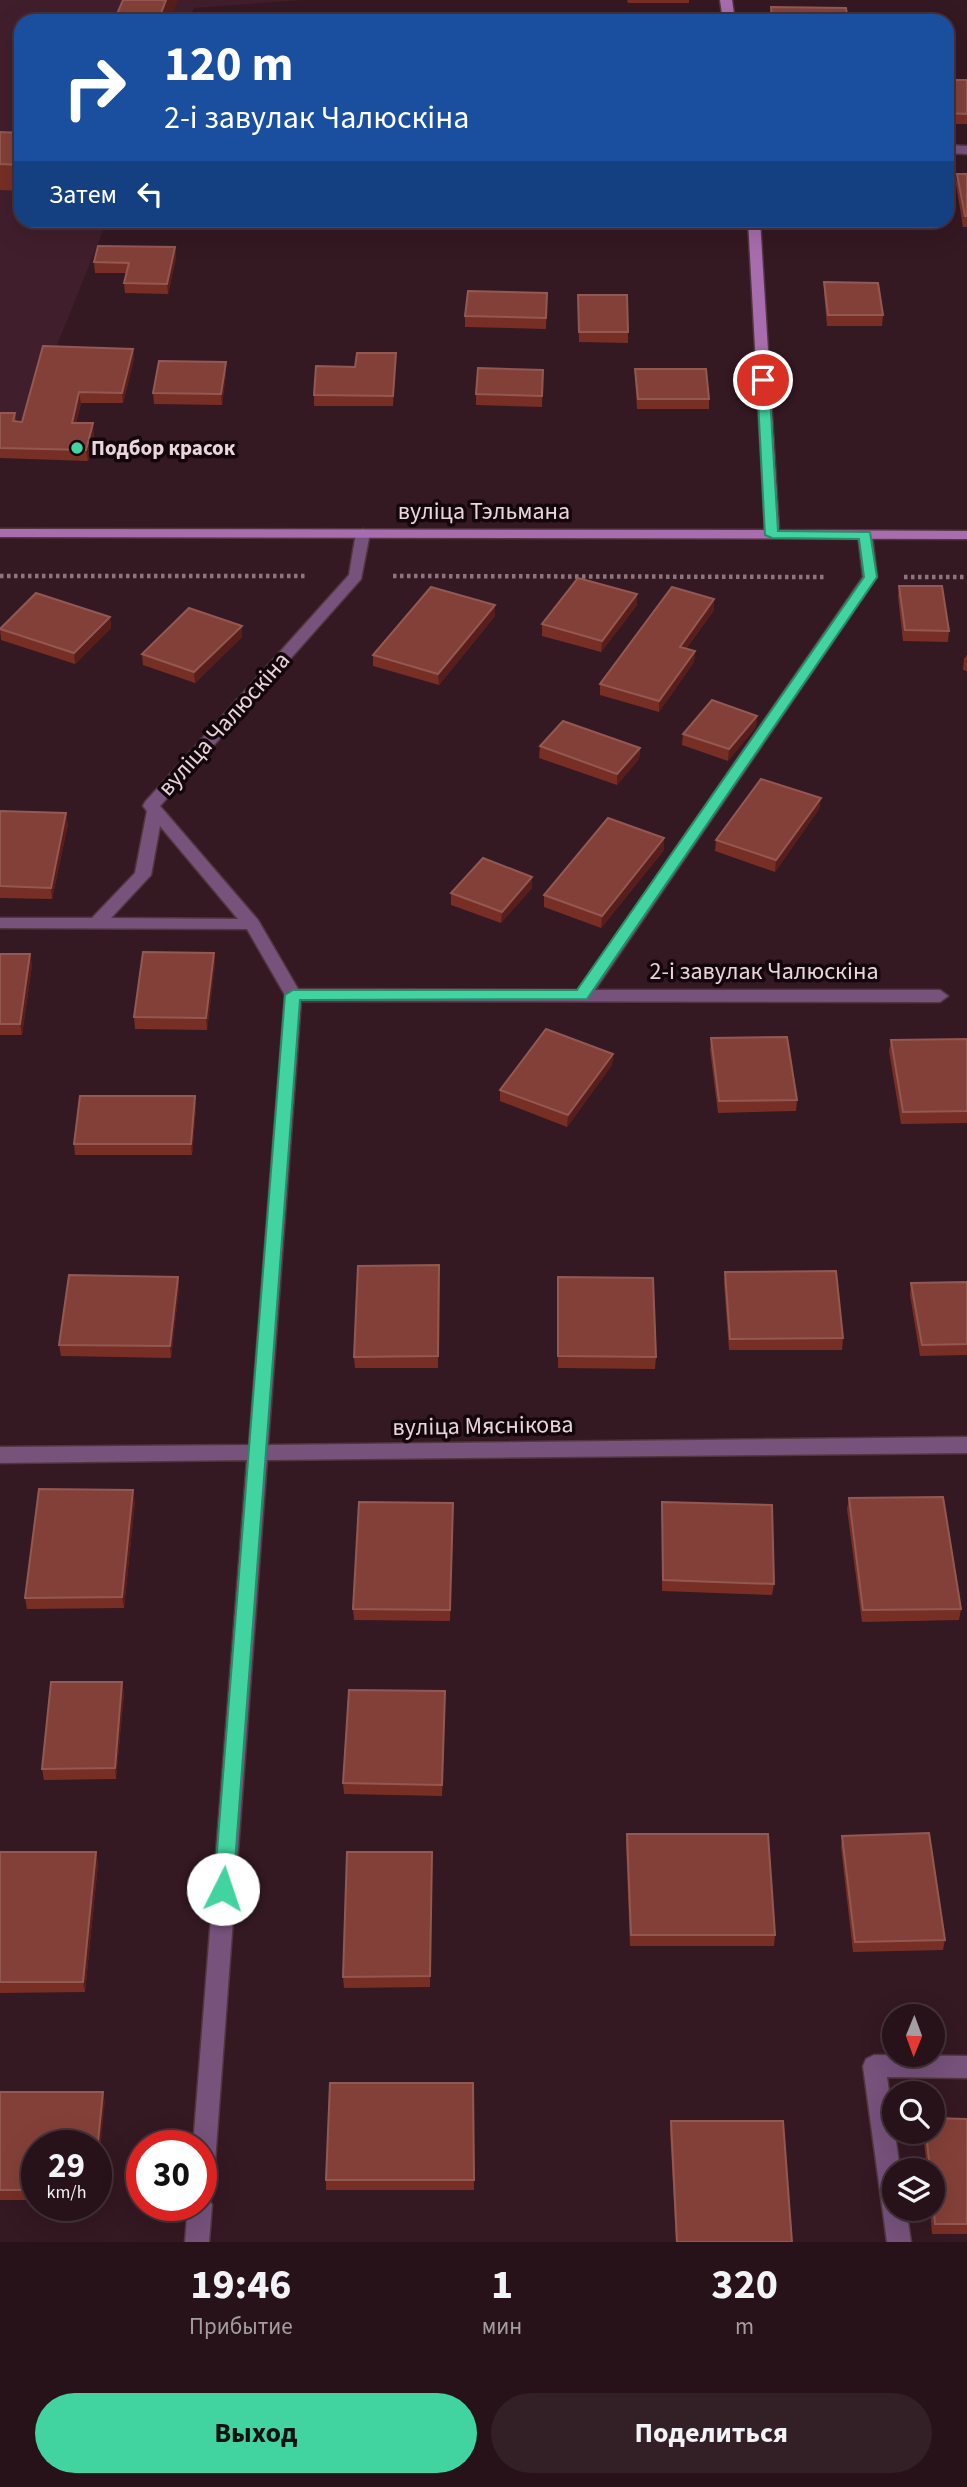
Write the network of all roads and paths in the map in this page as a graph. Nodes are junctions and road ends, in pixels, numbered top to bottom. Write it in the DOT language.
graph roads {
  1 [pos="754,228"];
  2 [pos="0,533"];
  3 [pos="363,533"];
  4 [pos="772,535"];
  5 [pos="865,535"];
  6 [pos="967,535"];
  7 [pos="0,576"];
  8 [pos="356,576"];
  9 [pos="870,577"];
  10 [pos="967,577"];
  11 [pos="155,810"];
  12 [pos="0,923"];
  13 [pos="97,923"];
  14 [pos="252,924"];
  15 [pos="293,995"];
  16 [pos="582,996"];
  17 [pos="940,996"];
  18 [pos="967,1445"];
  19 [pos="256,1454"];
  20 [pos="0,1455"];
  21 [pos="967,2067"];
  22 [pos="205,2130"];
  23 [pos="887,2158"];
  24 [pos="199,2221"];
  25 [pos="896,2221"];
  26 [pos="197,2242"];
  27 [pos="899,2242"];
  1 -- 4 [label="main road"];
  2 -- 3 [label="main road, вуліца Тэльмана"];
  3 -- 4 [label="main road, вуліца Тэльмана"];
  3 -- 8 [label="street"];
  4 -- 5 [label="main road, вуліца Тэльмана"];
  5 -- 6 [label="main road, вуліца Тэльмана"];
  5 -- 9 [label="street"];
  7 -- 8 [label="path"];
  8 -- 9 [label="path"];
  8 -- 11 [label="street, вуліца Чалюскіна"];
  9 -- 10 [label="path"];
  9 -- 16 [label="street"];
  11 -- 13 [label="street"];
  11 -- 14 [label="street, вуліца Чалюскіна"];
  12 -- 13 [label="street"];
  13 -- 14 [label="street"];
  14 -- 15 [label="street, вуліца Чалюскіна"];
  15 -- 16 [label="street, 2-і завулак Чалюскіна"];
  15 -- 19 [label="street"];
  16 -- 17 [label="street, 2-і завулак Чалюскіна"];
  18 -- 19 [label="street, вуліца Мяснікова"];
  19 -- 20 [label="street, вуліца Мяснікова"];
  19 -- 22 [label="street"];
  21 -- 23 [label="street"];
  24 -- 26 [label="street"];
  25 -- 27 [label="street"];
}
